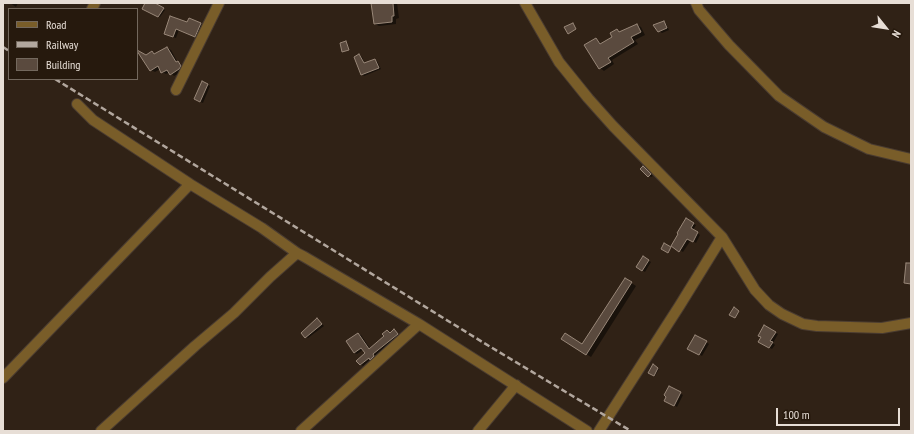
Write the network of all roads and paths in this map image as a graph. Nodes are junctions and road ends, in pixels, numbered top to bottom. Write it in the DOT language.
graph roads {
  1 [pos="219,3"];
  2 [pos="525,3"];
  3 [pos="696,3"];
  4 [pos="176,90"];
  5 [pos="77,104"];
  6 [pos="911,160"];
  7 [pos="190,184"];
  8 [pos="722,237"];
  9 [pos="297,253"];
  10 [pos="911,323"];
  11 [pos="418,324"];
  12 [pos="3,378"];
  13 [pos="516,385"];
  14 [pos="101,431"];
  15 [pos="301,431"];
  16 [pos="478,431"];
  17 [pos="587,431"];
  18 [pos="599,431"];
  1 -- 4 [label="street"];
  2 -- 8 [label="street"];
  3 -- 6 [label="street"];
  5 -- 7 [label="street"];
  7 -- 9 [label="street"];
  7 -- 12 [label="street"];
  8 -- 10 [label="street"];
  8 -- 18 [label="street"];
  9 -- 11 [label="street"];
  9 -- 14 [label="street"];
  11 -- 13 [label="street"];
  11 -- 15 [label="street"];
  13 -- 16 [label="street"];
  13 -- 17 [label="street"];
}
